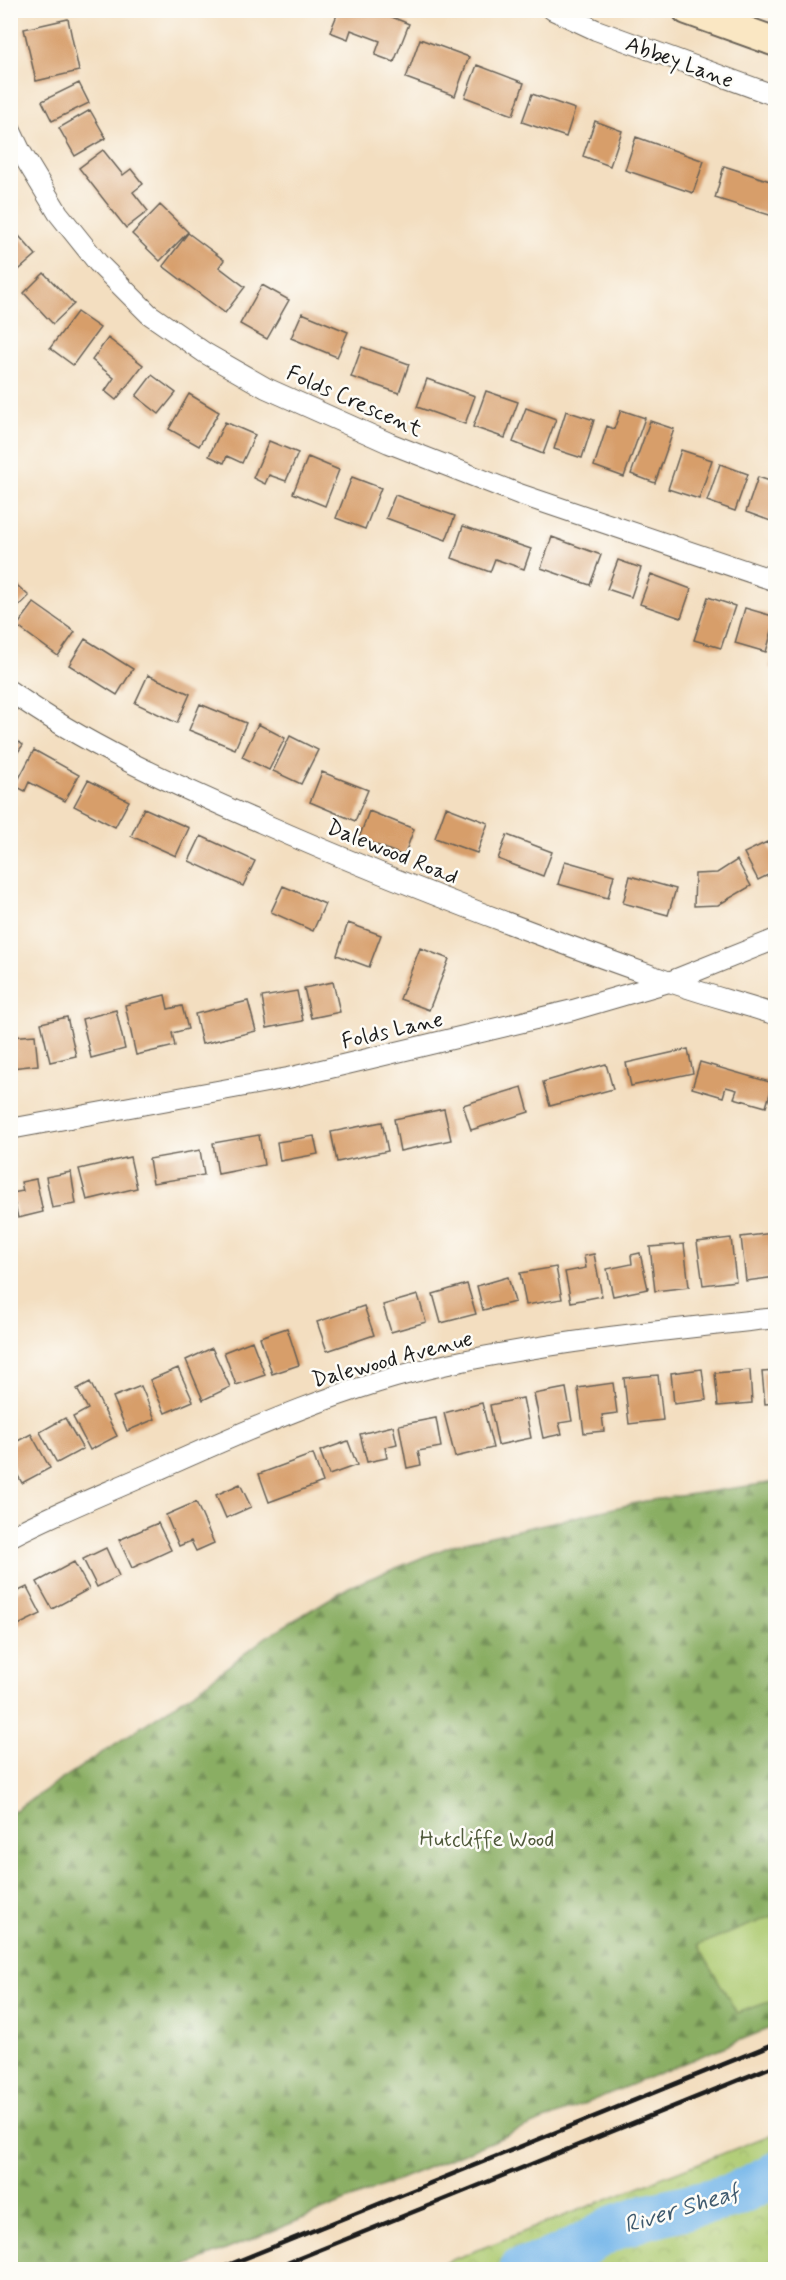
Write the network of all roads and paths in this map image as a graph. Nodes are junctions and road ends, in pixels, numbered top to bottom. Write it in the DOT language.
graph roads {
  1 [pos="553,10"];
  2 [pos="687,10"];
  3 [pos="776,42"];
  4 [pos="776,96"];
  5 [pos="10,129"];
  6 [pos="776,581"];
  7 [pos="10,691"];
  8 [pos="776,939"];
  9 [pos="669,982"];
  10 [pos="776,1015"];
  11 [pos="10,1129"];
  12 [pos="776,1318"];
  13 [pos="10,1537"];
  1 -- 4 [label="street, Abbey Lane"];
  2 -- 3 [label="main road"];
  5 -- 6 [label="street, Folds Crescent"];
  7 -- 9 [label="street, Dalewood Road"];
  8 -- 9 [label="street, Folds Lane"];
  9 -- 10 [label="street, Dalewood Road"];
  9 -- 11 [label="street, Folds Lane"];
  12 -- 13 [label="street, Dalewood Avenue"];
}
